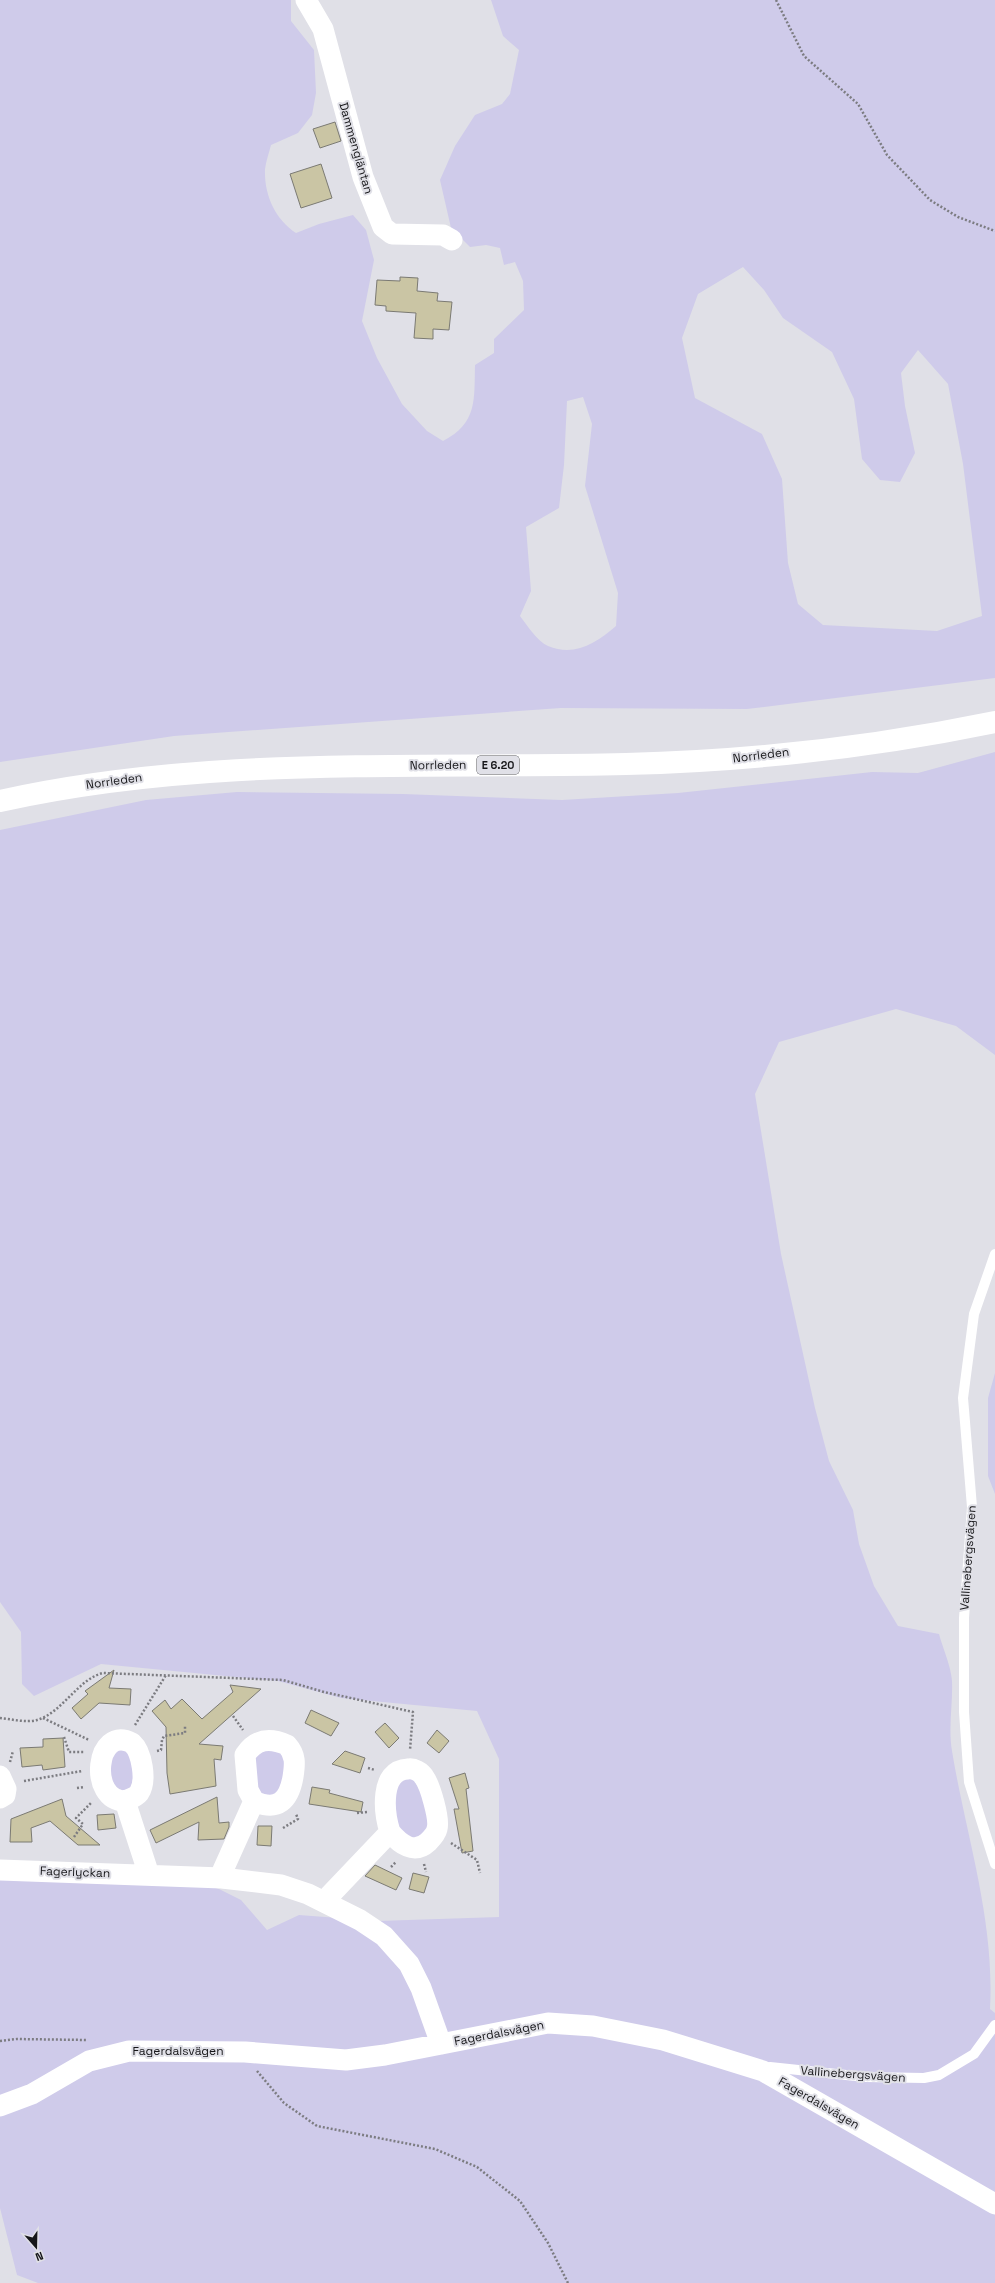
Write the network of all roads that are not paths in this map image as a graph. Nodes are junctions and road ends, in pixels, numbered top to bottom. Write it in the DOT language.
graph roads {
  1 [pos="306,0"];
  2 [pos="452,240"];
  3 [pos="995,722"];
  4 [pos="0,801"];
  5 [pos="995,1254"];
  6 [pos="125,1801"];
  7 [pos="254,1801"];
  8 [pos="390,1832"];
  9 [pos="995,1864"];
  10 [pos="0,1870"];
  11 [pos="149,1875"];
  12 [pos="222,1878"];
  13 [pos="327,1902"];
  14 [pos="995,2025"];
  15 [pos="441,2044"];
  16 [pos="763,2071"];
  17 [pos="0,2106"];
  18 [pos="995,2204"];
  1 -- 2 [label="street, Dammengläntan"];
  3 -- 4 [label="highway, Norrleden / E 6.20"];
  5 -- 9 [label="lane, Vallinebergsvägen"];
  6 -- 6 [label="street"];
  6 -- 11 [label="street"];
  7 -- 12 [label="street"];
  8 -- 8 [label="street"];
  8 -- 13 [label="street"];
  10 -- 11 [label="street, Fagerlyckan"];
  11 -- 12 [label="street, Fagerlyckan"];
  12 -- 13 [label="street, Fagerlyckan"];
  13 -- 15 [label="street, Fagerlyckan"];
  14 -- 16 [label="lane, Vallinebergsvägen"];
  15 -- 16 [label="street, Fagerdalsvägen"];
  15 -- 17 [label="street, Fagerdalsvägen"];
  16 -- 18 [label="street, Fagerdalsvägen"];
}
